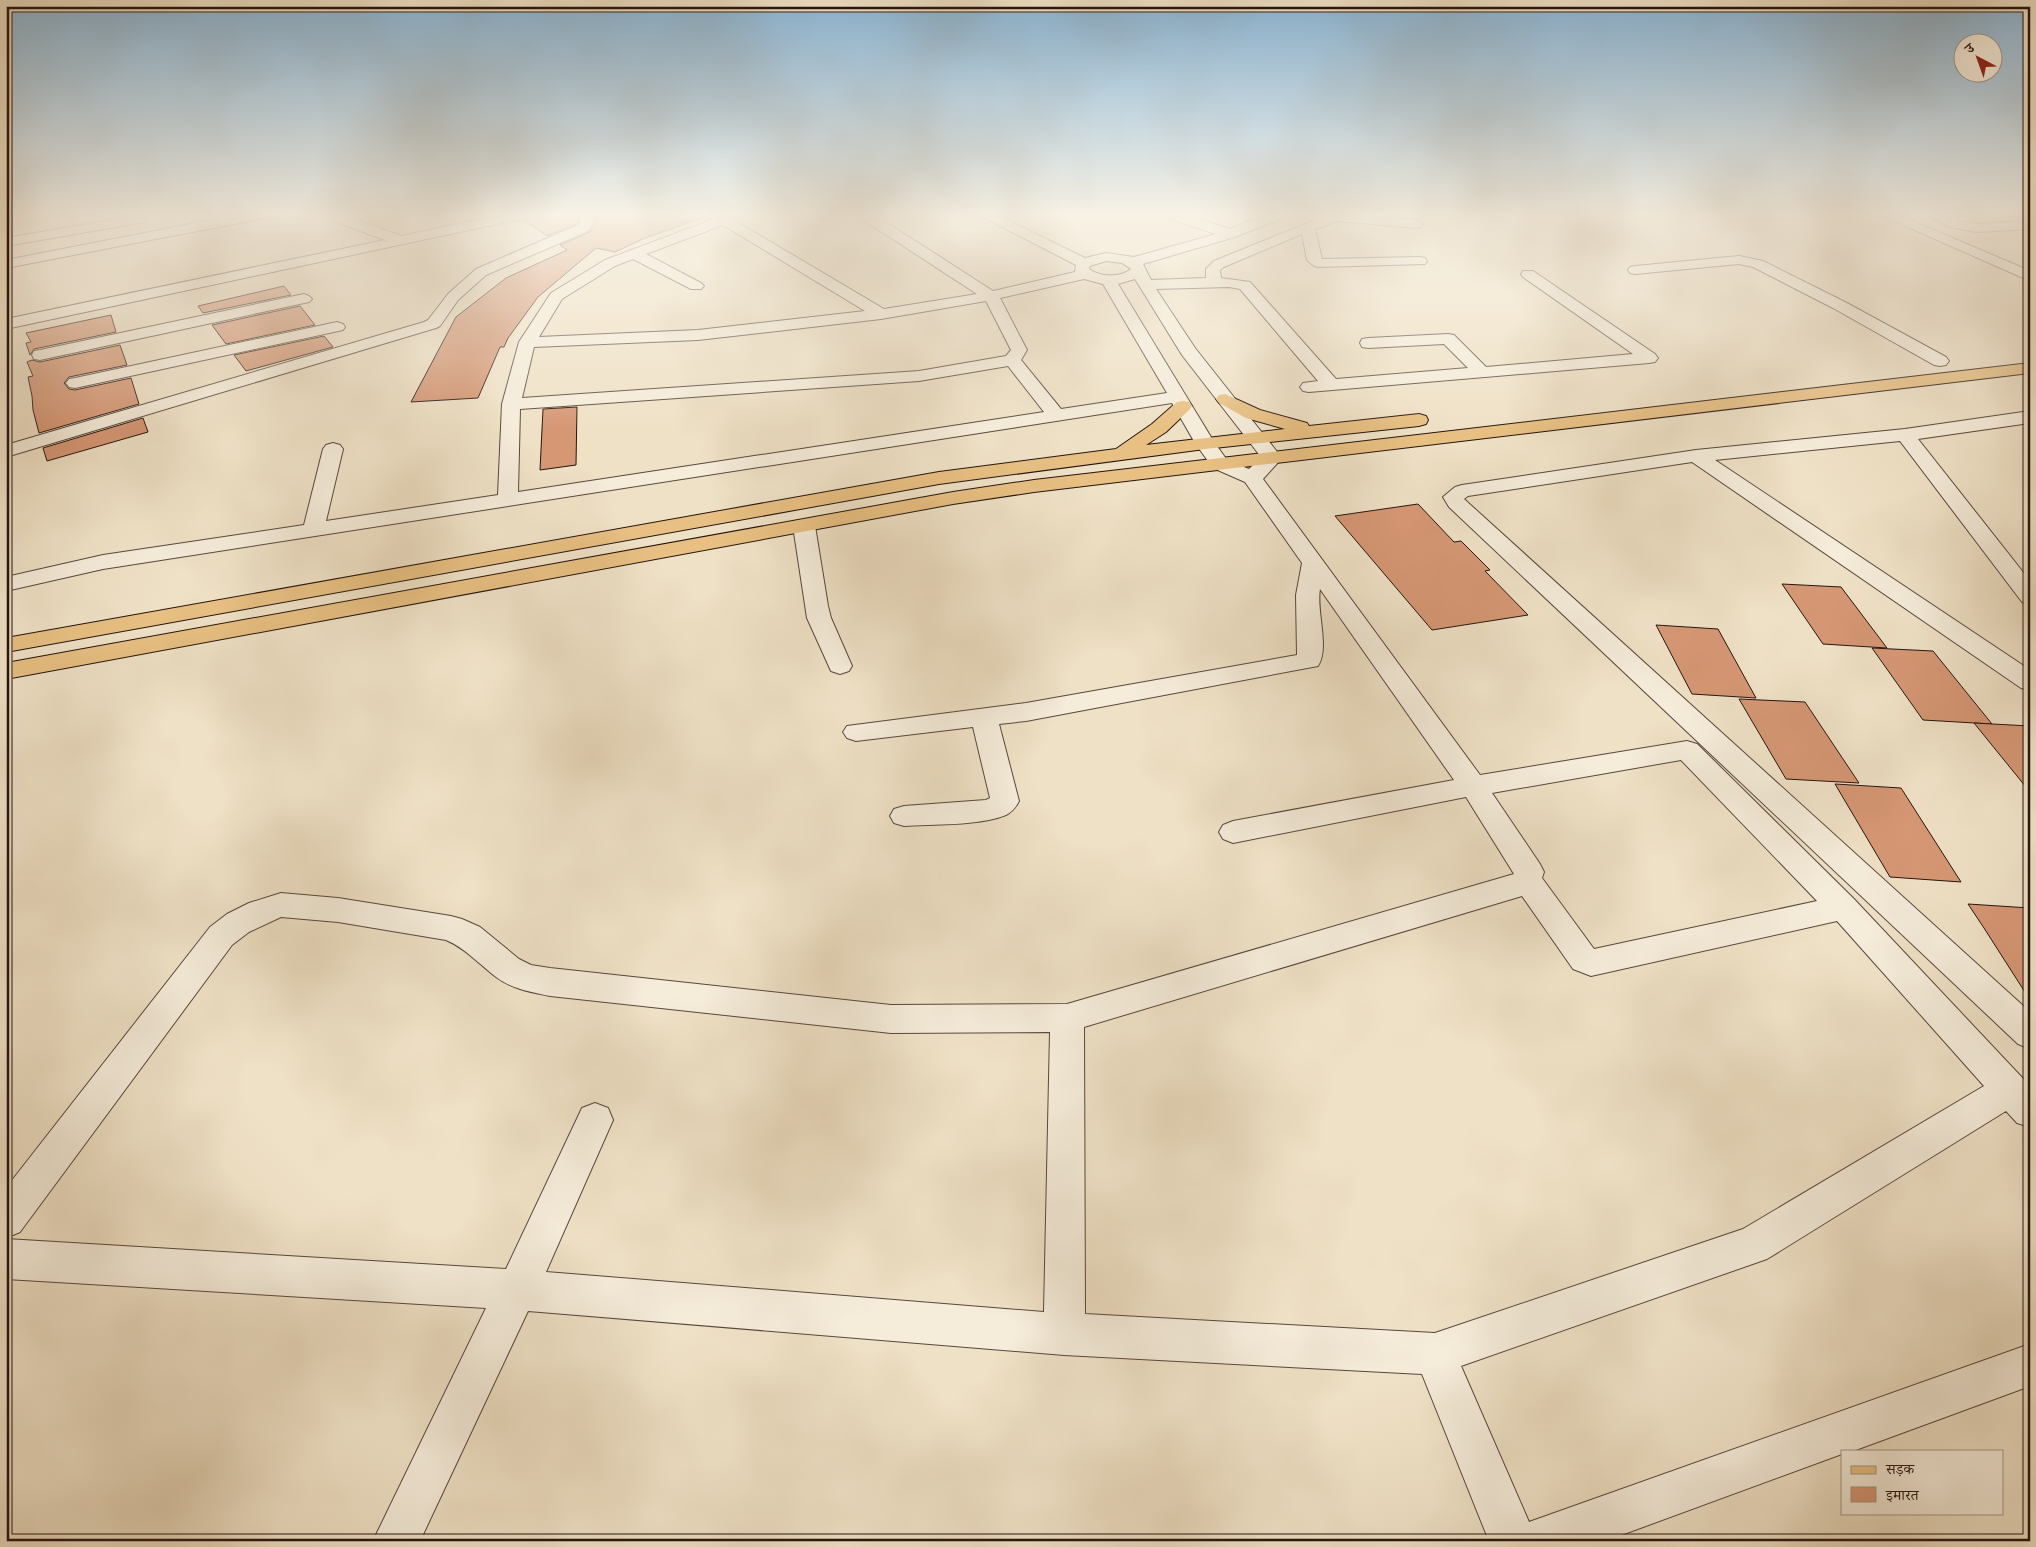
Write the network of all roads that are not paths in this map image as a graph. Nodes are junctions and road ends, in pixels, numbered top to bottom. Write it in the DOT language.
graph roads {
  1 [pos="189,285"];
  2 [pos="466,285"];
  3 [pos="574,285"];
  4 [pos="835,285"];
  5 [pos="974,285"];
  6 [pos="1021,285"];
  7 [pos="1112,285"];
  8 [pos="1147,285"];
  9 [pos="1245,285"];
  10 [pos="1544,285"];
  11 [pos="1799,285"];
  12 [pos="143,295"];
  13 [pos="991,296"];
  14 [pos="304,299"];
  15 [pos="881,314"];
  16 [pos="6,324"];
  17 [pos="338,327"];
  18 [pos="149,332"];
  19 [pos="528,342"];
  20 [pos="1368,343"];
  21 [pos="2030,351"];
  22 [pos="40,355"];
  23 [pos="1012,360"];
  24 [pos="1940,362"];
  25 [pos="158,366"];
  26 [pos="2030,368"];
  27 [pos="1483,373"];
  28 [pos="75,383"];
  29 [pos="1331,386"];
  30 [pos="1309,387"];
  31 [pos="1225,399"];
  32 [pos="1180,402"];
  33 [pos="1578,403"];
  34 [pos="162,404"];
  35 [pos="511,404"];
  36 [pos="1057,416"];
  37 [pos="2030,417"];
  38 [pos="1442,418"];
  39 [pos="1316,432"];
  40 [pos="1905,435"];
  41 [pos="1256,438"];
  42 [pos="1205,443"];
  43 [pos="333,449"];
  44 [pos="6,451"];
  45 [pos="1119,455"];
  46 [pos="1696,456"];
  47 [pos="1220,464"];
  48 [pos="1262,468"];
  49 [pos="1031,476"];
  50 [pos="508,501"];
  51 [pos="758,510"];
  52 [pos="804,526"];
  53 [pos="314,531"];
  54 [pos="766,533"];
  55 [pos="1313,562"];
  56 [pos="6,584"];
  57 [pos="2030,597"];
  58 [pos="6,645"];
  59 [pos="840,666"];
  60 [pos="6,671"];
  61 [pos="2030,682"];
  62 [pos="984,718"];
  63 [pos="856,732"];
  64 [pos="1473,786"];
  65 [pos="904,816"];
  66 [pos="1233,832"];
  67 [pos="1527,880"];
  68 [pos="1843,908"];
  69 [pos="1067,1018"];
  70 [pos="2030,1034"];
  71 [pos="2019,1100"];
  72 [pos="596,1120"];
  73 [pos="6,1219"];
  74 [pos="6,1259"];
  75 [pos="518,1290"];
  76 [pos="1064,1334"];
  77 [pos="1435,1354"];
  78 [pos="2030,1365"];
  79 [pos="396,1541"];
  80 [pos="1513,1541"];
  81 [pos="1540,1541"];
  1 -- 12 [label="street"];
  2 -- 34 [label="street"];
  3 -- 19 [label="street"];
  4 -- 15 [label="street"];
  5 -- 13 [label="street"];
  6 -- 13 [label="street"];
  7 -- 32 [label="street"];
  8 -- 31 [label="street"];
  9 -- 29 [label="street"];
  10 -- 27 [label="street"];
  11 -- 24 [label="street"];
  12 -- 16 [label="street"];
  12 -- 18 [label="street"];
  13 -- 15 [label="street"];
  13 -- 23 [label="street"];
  14 -- 18 [label="street"];
  15 -- 19 [label="street"];
  17 -- 25 [label="street"];
  18 -- 22 [label="street"];
  18 -- 25 [label="street"];
  19 -- 35 [label="street"];
  20 -- 27 [label="street"];
  21 -- 24 [label="main road"];
  23 -- 35 [label="street"];
  23 -- 36 [label="street"];
  24 -- 33 [label="main road"];
  25 -- 28 [label="street"];
  25 -- 34 [label="street"];
  26 -- 48 [label="main road"];
  27 -- 29 [label="street"];
  29 -- 30 [label="street"];
  31 -- 39 [label="main road"];
  31 -- 41 [label="street"];
  32 -- 36 [label="street"];
  32 -- 42 [label="street"];
  32 -- 45 [label="main road"];
  34 -- 44 [label="street"];
  35 -- 50 [label="street"];
  36 -- 50 [label="street"];
  37 -- 40 [label="street"];
  38 -- 39 [label="main road"];
  39 -- 41 [label="main road"];
  40 -- 46 [label="street"];
  40 -- 57 [label="street"];
  41 -- 42 [label="main road"];
  41 -- 48 [label="street"];
  42 -- 45 [label="main road"];
  42 -- 47 [label="street"];
  43 -- 53 [label="street"];
  45 -- 49 [label="main road"];
  46 -- 61 [label="street"];
  46 -- 70 [label="street"];
  47 -- 48 [label="main road"];
  47 -- 48 [label="street"];
  47 -- 49 [label="main road"];
  48 -- 55 [label="street"];
  49 -- 51 [label="main road"];
  49 -- 52 [label="main road"];
  50 -- 53 [label="street"];
  51 -- 54 [label="main road"];
  51 -- 58 [label="main road"];
  52 -- 54 [label="main road"];
  52 -- 59 [label="street"];
  53 -- 56 [label="street"];
  54 -- 60 [label="main road"];
  55 -- 62 [label="street"];
  55 -- 64 [label="street"];
  62 -- 63 [label="street"];
  62 -- 65 [label="street"];
  64 -- 66 [label="street"];
  64 -- 67 [label="street"];
  64 -- 68 [label="street"];
  67 -- 68 [label="street"];
  67 -- 69 [label="street"];
  68 -- 71 [label="street"];
  69 -- 73 [label="street"];
  69 -- 76 [label="street"];
  71 -- 77 [label="street"];
  72 -- 75 [label="street"];
  74 -- 75 [label="street"];
  75 -- 76 [label="street"];
  75 -- 79 [label="street"];
  76 -- 77 [label="street"];
  77 -- 80 [label="street"];
  78 -- 81 [label="street"];
}
